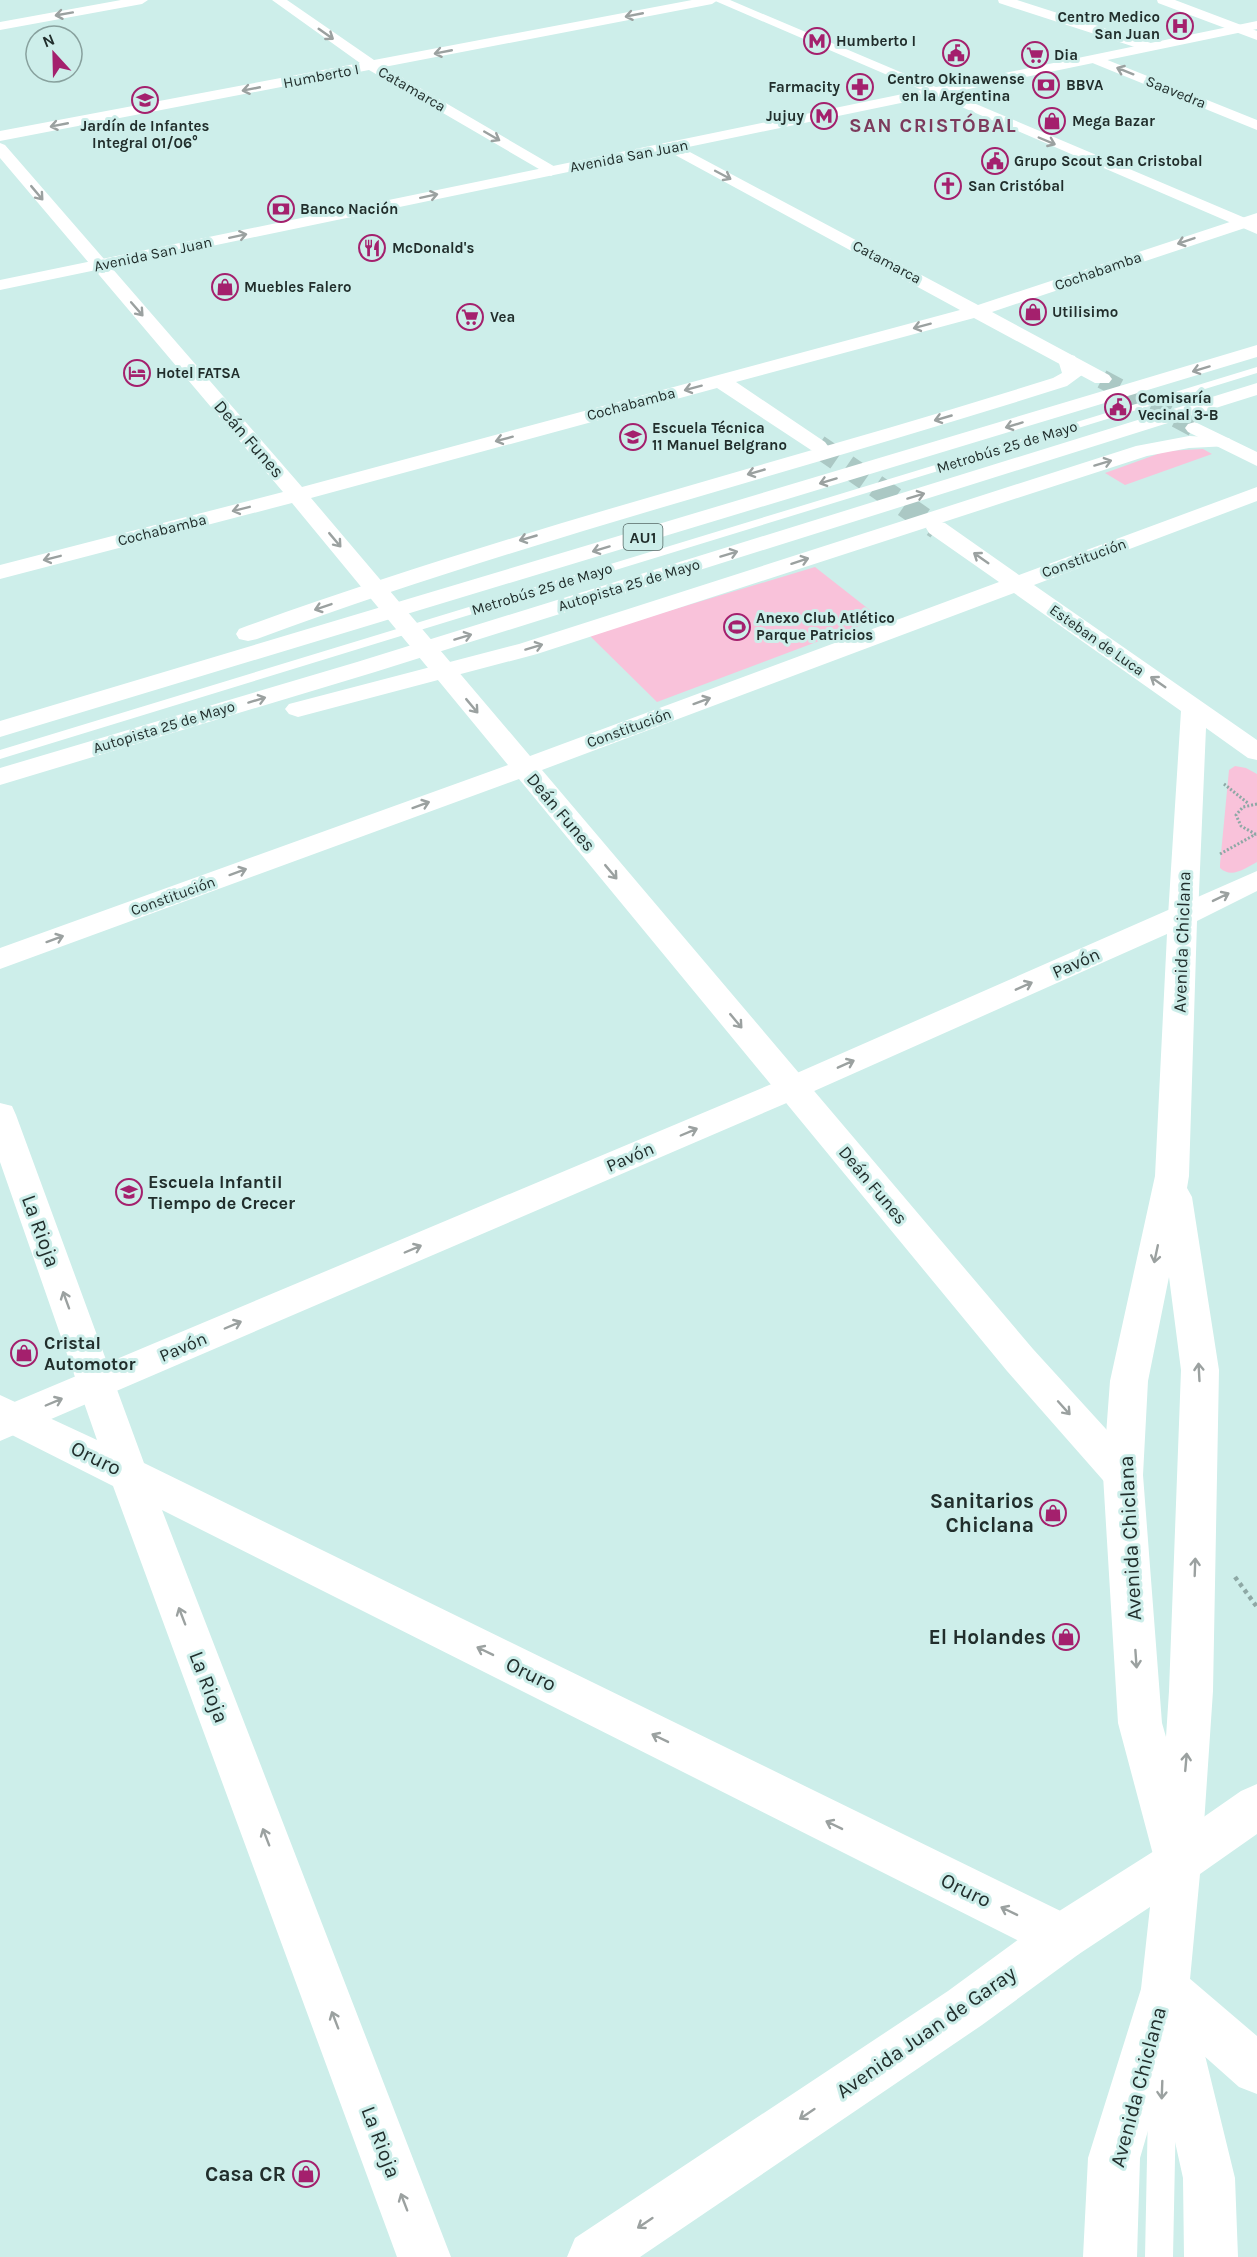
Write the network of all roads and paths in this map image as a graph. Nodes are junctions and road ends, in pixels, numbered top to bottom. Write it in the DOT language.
graph roads {
  1 [pos="142,0"];
  2 [pos="279,0"];
  3 [pos="712,0"];
  4 [pos="720,0"];
  5 [pos="1004,0"];
  6 [pos="1163,0"];
  7 [pos="1257,25"];
  8 [pos="0,26"];
  9 [pos="1238,28"];
  10 [pos="1257,36"];
  11 [pos="1149,47"];
  12 [pos="1095,59"];
  13 [pos="373,66"];
  14 [pos="936,93"];
  15 [pos="1257,125"];
  16 [pos="0,136"];
  17 [pos="671,147"];
  18 [pos="0,148"];
  19 [pos="551,171"];
  20 [pos="1252,223"];
  21 [pos="98,265"];
  22 [pos="0,285"];
  23 [pos="978,311"];
  24 [pos="1257,351"];
  25 [pos="1068,360"];
  26 [pos="1257,370"];
  27 [pos="1102,379"];
  28 [pos="719,380"];
  29 [pos="1257,389"];
  30 [pos="1195,428"];
  31 [pos="1222,442"];
  32 [pos="818,446"];
  33 [pos="1257,460"];
  34 [pos="1257,494"];
  35 [pos="297,495"];
  36 [pos="937,528"];
  37 [pos="0,572"];
  38 [pos="1017,583"];
  39 [pos="1194,707"];
  40 [pos="29,720"];
  41 [pos="0,729"];
  42 [pos="1257,752"];
  43 [pos="80,753"];
  44 [pos="0,755"];
  45 [pos="523,768"];
  46 [pos="0,777"];
  47 [pos="1257,804"];
  48 [pos="1257,835"];
  49 [pos="1257,880"];
  50 [pos="1183,916"];
  51 [pos="0,959"];
  52 [pos="792,1088"];
  53 [pos="0,1115"];
  54 [pos="1172,1176"];
  55 [pos="95,1384"];
  56 [pos="5,1418"];
  57 [pos="128,1474"];
  58 [pos="1123,1475"];
  59 [pos="1257,1807"];
  60 [pos="1178,1862"];
  61 [pos="1062,1937"];
  62 [pos="1165,1989"];
  63 [pos="1257,2069"];
  64 [pos="424,2257"];
  65 [pos="594,2257"];
  66 [pos="1110,2257"];
  67 [pos="1159,2257"];
  68 [pos="1211,2257"];
  1 -- 8 [label="main road, one-way"];
  2 -- 13 [label="main road, Catamarca, one-way"];
  3 -- 13 [label="main road, Humberto I, one-way"];
  4 -- 14 [label="main road"];
  5 -- 11 [label="main road, Saavedra"];
  6 -- 9 [label="main road"];
  7 -- 9 [label="main road, Avenida San Juan"];
  9 -- 10 [label="main road"];
  9 -- 11 [label="main road, Avenida San Juan"];
  11 -- 12 [label="main road, Avenida San Juan"];
  12 -- 14 [label="main road, Avenida San Juan"];
  15 -- 12 [label="main road, Saavedra, one-way"];
  13 -- 16 [label="main road, Humberto I, one-way"];
  13 -- 19 [label="main road, Catamarca, one-way"];
  14 -- 17 [label="main road, Avenida San Juan"];
  14 -- 20 [label="main road, one-way"];
  17 -- 19 [label="main road, Avenida San Juan"];
  17 -- 23 [label="main road, Catamarca, one-way"];
  18 -- 21 [label="main road, Deán Funes, one-way"];
  21 -- 19 [label="main road, Avenida San Juan, one-way"];
  20 -- 23 [label="main road, Cochabamba, one-way"];
  21 -- 22 [label="main road, Avenida San Juan"];
  21 -- 35 [label="main road, Deán Funes, one-way"];
  23 -- 25 [label="main road, Catamarca"];
  23 -- 28 [label="main road, Cochabamba, one-way"];
  24 -- 40 [label="main road, AU1, one-way"];
  25 -- 27 [label="main road, Catamarca"];
  25 -- 40 [label="main road, one-way"];
  26 -- 44 [label="lane, Metrobús 25 de Mayo"];
  28 -- 32 [label="main road"];
  28 -- 35 [label="main road, Cochabamba, one-way"];
  43 -- 29 [label="main road, Autopista 25 de Mayo / AU1, one-way"];
  30 -- 31 [label="main road"];
  31 -- 33 [label="main road"];
  43 -- 31 [label="main road, one-way"];
  34 -- 38 [label="main road, Constitución"];
  35 -- 37 [label="main road, Cochabamba, one-way"];
  35 -- 45 [label="main road, Deán Funes, one-way"];
  38 -- 36 [label="main road, Esteban de Luca, one-way"];
  39 -- 38 [label="main road, Esteban de Luca, one-way"];
  45 -- 38 [label="main road, Constitución, one-way"];
  39 -- 42 [label="main road, Esteban de Luca"];
  39 -- 50 [label="main road, Avenida Chiclana"];
  40 -- 41 [label="main road, AU1"];
  43 -- 46 [label="main road, Autopista 25 de Mayo / AU1"];
  51 -- 45 [label="main road, Constitución, one-way"];
  45 -- 52 [label="main road, Deán Funes, one-way"];
  47 -- 48 [label="path"];
  50 -- 49 [label="main road, Pavón, one-way"];
  52 -- 50 [label="main road, Pavón, one-way"];
  50 -- 54 [label="main road, Avenida Chiclana"];
  55 -- 52 [label="main road, Pavón, one-way"];
  52 -- 58 [label="main road, Deán Funes, one-way"];
  55 -- 53 [label="main road, La Rioja, one-way"];
  54 -- 58 [label="main road, Avenida Chiclana, one-way"];
  60 -- 54 [label="main road, Avenida Chiclana, one-way"];
  56 -- 55 [label="main road, Pavón, one-way"];
  55 -- 57 [label="main road, La Rioja"];
  56 -- 57 [label="main road, Oruro"];
  61 -- 57 [label="main road, Oruro, one-way"];
  64 -- 57 [label="main road, La Rioja, one-way"];
  58 -- 60 [label="main road, Avenida Chiclana, one-way"];
  59 -- 60 [label="main road, Avenida Juan de Garay"];
  60 -- 61 [label="main road, Avenida Juan de Garay"];
  60 -- 62 [label="main road, Avenida Chiclana"];
  61 -- 65 [label="main road, Avenida Juan de Garay, one-way"];
  62 -- 63 [label="main road"];
  62 -- 66 [label="main road, Avenida Chiclana"];
  62 -- 67 [label="lane, one-way"];
  62 -- 68 [label="main road, Avenida Chiclana"];
}
